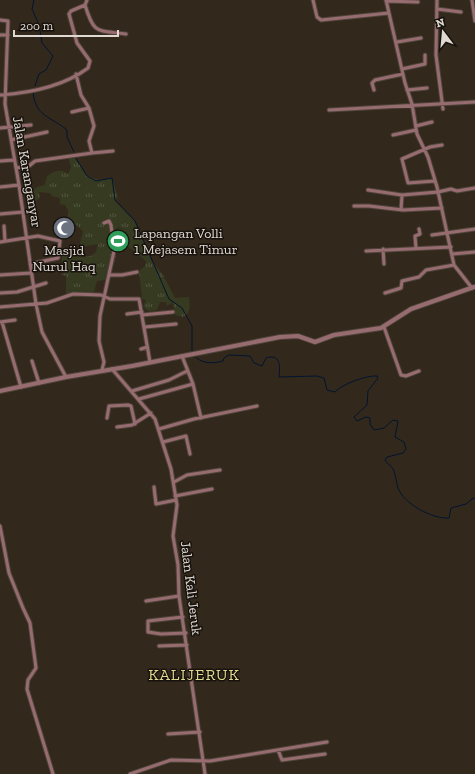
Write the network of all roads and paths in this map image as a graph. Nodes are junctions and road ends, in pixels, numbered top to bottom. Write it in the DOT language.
graph roads {
  1 [pos="87,0"];
  2 [pos="313,0"];
  3 [pos="437,0"];
  4 [pos="472,0"];
  5 [pos="386,1"];
  6 [pos="418,2"];
  7 [pos="85,5"];
  8 [pos="437,9"];
  9 [pos="461,12"];
  10 [pos="389,13"];
  11 [pos="0,20"];
  12 [pos="475,21"];
  13 [pos="126,34"];
  14 [pos="8,35"];
  15 [pos="0,36"];
  16 [pos="422,38"];
  17 [pos="397,42"];
  18 [pos="425,56"];
  19 [pos="402,69"];
  20 [pos="76,74"];
  21 [pos="403,74"];
  22 [pos="427,88"];
  23 [pos="374,90"];
  24 [pos="407,90"];
  25 [pos="2,95"];
  26 [pos="442,102"];
  27 [pos="475,102"];
  28 [pos="412,104"];
  29 [pos="89,108"];
  30 [pos="443,109"];
  31 [pos="328,110"];
  32 [pos="72,112"];
  33 [pos="432,122"];
  34 [pos="31,125"];
  35 [pos="9,127"];
  36 [pos="0,128"];
  37 [pos="416,128"];
  38 [pos="47,132"];
  39 [pos="393,135"];
  40 [pos="11,140"];
  41 [pos="442,145"];
  42 [pos="424,150"];
  43 [pos="113,151"];
  44 [pos="92,153"];
  45 [pos="14,160"];
  46 [pos="0,161"];
  47 [pos="16,168"];
  48 [pos="435,181"];
  49 [pos="19,185"];
  50 [pos="0,188"];
  51 [pos="475,188"];
  52 [pos="368,190"];
  53 [pos="438,192"];
  54 [pos="402,196"];
  55 [pos="354,206"];
  56 [pos="442,208"];
  57 [pos="401,210"];
  58 [pos="23,212"];
  59 [pos="0,214"];
  60 [pos="104,223"];
  61 [pos="4,226"];
  62 [pos="419,229"];
  63 [pos="475,229"];
  64 [pos="448,234"];
  65 [pos="432,236"];
  66 [pos="27,238"];
  67 [pos="0,242"];
  68 [pos="5,242"];
  69 [pos="451,247"];
  70 [pos="416,248"];
  71 [pos="383,249"];
  72 [pos="366,251"];
  73 [pos="475,252"];
  74 [pos="452,254"];
  75 [pos="30,264"];
  76 [pos="384,264"];
  77 [pos="454,265"];
  78 [pos="137,272"];
  79 [pos="32,274"];
  80 [pos="0,275"];
  81 [pos="109,275"];
  82 [pos="46,283"];
  83 [pos="34,287"];
  84 [pos="474,287"];
  85 [pos="0,293"];
  86 [pos="385,293"];
  87 [pos="104,297"];
  88 [pos="36,304"];
  89 [pos="0,307"];
  90 [pos="173,312"];
  91 [pos="127,314"];
  92 [pos="142,314"];
  93 [pos="16,320"];
  94 [pos="2,323"];
  95 [pos="176,324"];
  96 [pos="384,326"];
  97 [pos="145,327"];
  98 [pos="147,347"];
  99 [pos="141,349"];
  100 [pos="182,356"];
  101 [pos="32,361"];
  102 [pos="150,362"];
  103 [pos="106,370"];
  104 [pos="187,371"];
  105 [pos="419,371"];
  106 [pos="66,376"];
  107 [pos="39,383"];
  108 [pos="193,384"];
  109 [pos="21,387"];
  110 [pos="0,391"];
  111 [pos="132,391"];
  112 [pos="139,399"];
  113 [pos="257,406"];
  114 [pos="151,413"];
  115 [pos="107,418"];
  116 [pos="201,418"];
  117 [pos="134,424"];
  118 [pos="117,427"];
  119 [pos="159,430"];
  120 [pos="163,442"];
  121 [pos="190,454"];
  122 [pos="220,470"];
  123 [pos="174,482"];
  124 [pos="154,487"];
  125 [pos="212,489"];
  126 [pos="176,498"];
  127 [pos="0,526"];
  128 [pos="179,596"];
  129 [pos="146,601"];
  130 [pos="183,618"];
  131 [pos="186,633"];
  132 [pos="187,645"];
  133 [pos="159,646"];
  134 [pos="200,732"];
  135 [pos="168,734"];
  136 [pos="327,742"];
  137 [pos="278,750"];
  138 [pos="325,754"];
  139 [pos="203,762"];
  140 [pos="53,774"];
  141 [pos="130,774"];
  142 [pos="206,774"];
  1 -- 7 [label="street"];
  2 -- 10 [label="street"];
  3 -- 8 [label="street"];
  4 -- 12 [label="street"];
  5 -- 6 [label="street"];
  5 -- 10 [label="street"];
  7 -- 13 [label="street"];
  7 -- 20 [label="street"];
  8 -- 9 [label="street"];
  8 -- 26 [label="street"];
  10 -- 17 [label="street"];
  11 -- 14 [label="street, Jalan Karanganyar"];
  14 -- 15 [label="street"];
  14 -- 25 [label="street, Jalan Karanganyar"];
  16 -- 17 [label="street"];
  17 -- 19 [label="street"];
  18 -- 19 [label="street"];
  19 -- 21 [label="street"];
  20 -- 25 [label="street"];
  20 -- 29 [label="street"];
  21 -- 23 [label="street"];
  21 -- 24 [label="street"];
  22 -- 24 [label="street"];
  24 -- 28 [label="street"];
  25 -- 35 [label="street, Jalan Karanganyar"];
  26 -- 27 [label="street"];
  26 -- 28 [label="street"];
  26 -- 30 [label="street"];
  28 -- 31 [label="street"];
  28 -- 37 [label="street"];
  29 -- 32 [label="street"];
  29 -- 44 [label="street"];
  33 -- 37 [label="street"];
  34 -- 35 [label="street"];
  35 -- 36 [label="street"];
  35 -- 40 [label="street, Jalan Karanganyar"];
  37 -- 39 [label="street"];
  37 -- 42 [label="street"];
  38 -- 40 [label="street"];
  40 -- 45 [label="street, Jalan Karanganyar"];
  41 -- 42 [label="street"];
  42 -- 48 [label="street"];
  42 -- 48 [label="street"];
  43 -- 44 [label="street"];
  44 -- 47 [label="street"];
  45 -- 46 [label="street"];
  45 -- 47 [label="street, Jalan Karanganyar"];
  47 -- 49 [label="street, Jalan Karanganyar"];
  48 -- 53 [label="street"];
  49 -- 50 [label="street"];
  49 -- 58 [label="street, Jalan Karanganyar"];
  51 -- 53 [label="street"];
  52 -- 54 [label="street"];
  53 -- 54 [label="street"];
  53 -- 56 [label="street"];
  54 -- 57 [label="street"];
  55 -- 57 [label="street"];
  56 -- 57 [label="street"];
  56 -- 64 [label="street"];
  58 -- 59 [label="street"];
  58 -- 66 [label="street, Jalan Karanganyar"];
  60 -- 81 [label="street"];
  61 -- 68 [label="street"];
  62 -- 70 [label="street"];
  63 -- 64 [label="street"];
  64 -- 65 [label="street"];
  64 -- 69 [label="street"];
  66 -- 68 [label="street"];
  66 -- 75 [label="street, Jalan Karanganyar"];
  66 -- 75 [label="street"];
  67 -- 68 [label="street"];
  69 -- 70 [label="street"];
  69 -- 74 [label="street"];
  70 -- 71 [label="street"];
  71 -- 72 [label="street"];
  71 -- 76 [label="street"];
  73 -- 74 [label="street"];
  74 -- 77 [label="street"];
  75 -- 79 [label="street, Jalan Karanganyar"];
  77 -- 84 [label="street"];
  77 -- 86 [label="street"];
  78 -- 81 [label="street"];
  79 -- 80 [label="street"];
  79 -- 83 [label="street, Jalan Karanganyar"];
  81 -- 87 [label="street"];
  82 -- 83 [label="street"];
  83 -- 85 [label="street"];
  83 -- 88 [label="street, Jalan Karanganyar"];
  84 -- 96 [label="street"];
  87 -- 88 [label="street"];
  87 -- 92 [label="street"];
  87 -- 103 [label="street"];
  88 -- 89 [label="street"];
  88 -- 106 [label="street, Jalan Karanganyar"];
  90 -- 92 [label="street"];
  91 -- 92 [label="street"];
  92 -- 97 [label="street"];
  93 -- 94 [label="street"];
  94 -- 109 [label="street"];
  95 -- 97 [label="street"];
  96 -- 100 [label="street"];
  96 -- 105 [label="street"];
  97 -- 98 [label="street"];
  98 -- 99 [label="street"];
  98 -- 102 [label="street"];
  100 -- 102 [label="street"];
  100 -- 104 [label="street"];
  101 -- 107 [label="street"];
  102 -- 103 [label="street"];
  103 -- 106 [label="street"];
  103 -- 111 [label="street, Jalan Kali Jeruk"];
  104 -- 108 [label="street"];
  104 -- 111 [label="street"];
  106 -- 107 [label="street"];
  107 -- 109 [label="street"];
  108 -- 112 [label="street"];
  108 -- 116 [label="street"];
  109 -- 110 [label="street"];
  111 -- 112 [label="street, Jalan Kali Jeruk"];
  112 -- 114 [label="street, Jalan Kali Jeruk"];
  113 -- 116 [label="street"];
  114 -- 117 [label="street"];
  114 -- 119 [label="street, Jalan Kali Jeruk"];
  115 -- 117 [label="street"];
  116 -- 119 [label="street"];
  117 -- 118 [label="street"];
  119 -- 120 [label="street, Jalan Kali Jeruk"];
  120 -- 121 [label="street"];
  120 -- 123 [label="street, Jalan Kali Jeruk"];
  122 -- 123 [label="street"];
  123 -- 126 [label="street, Jalan Kali Jeruk"];
  124 -- 126 [label="street"];
  125 -- 126 [label="street"];
  126 -- 128 [label="street, Jalan Kali Jeruk"];
  127 -- 140 [label="street"];
  128 -- 129 [label="street"];
  128 -- 130 [label="street, Jalan Kali Jeruk"];
  130 -- 131 [label="street, Jalan Kali Jeruk"];
  130 -- 131 [label="street"];
  131 -- 132 [label="street, Jalan Kali Jeruk"];
  132 -- 133 [label="street"];
  132 -- 134 [label="street, Jalan Kali Jeruk"];
  134 -- 135 [label="street"];
  134 -- 139 [label="street, Jalan Kali Jeruk"];
  136 -- 137 [label="street"];
  137 -- 138 [label="street"];
  137 -- 139 [label="street"];
  139 -- 141 [label="street"];
  139 -- 142 [label="street, Jalan Kali Jeruk"];
}
